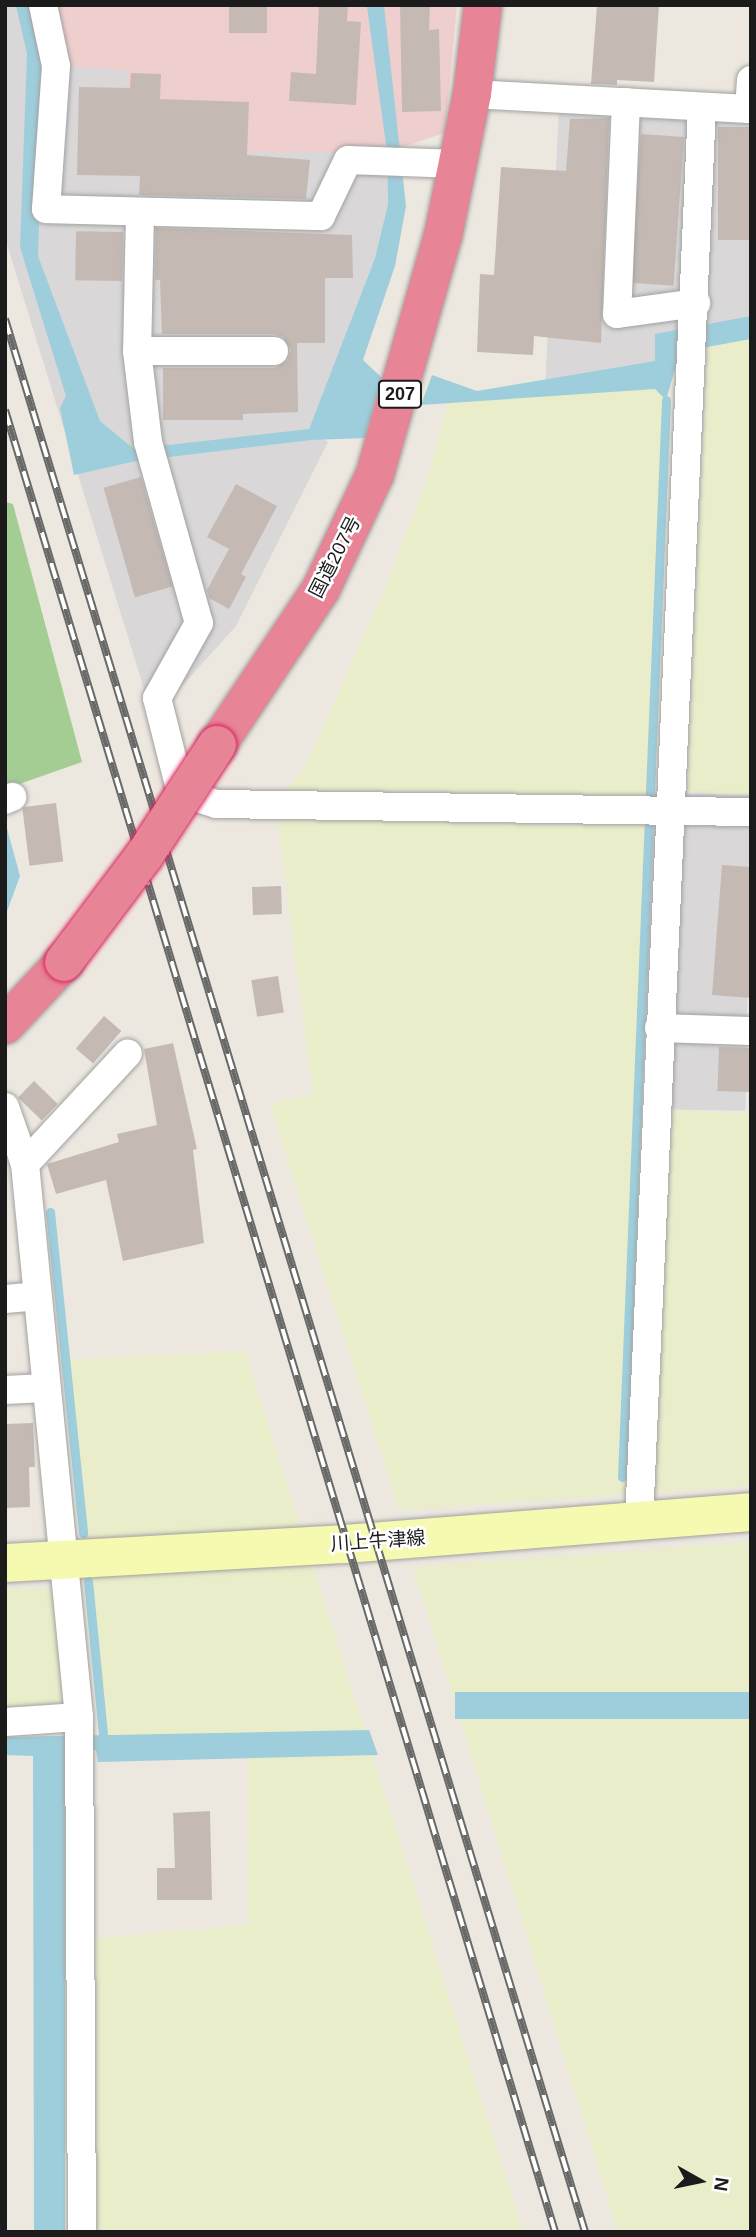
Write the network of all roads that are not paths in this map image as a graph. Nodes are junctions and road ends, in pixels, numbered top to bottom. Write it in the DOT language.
graph roads {
  1 [pos="43,5"];
  2 [pos="483,5"];
  3 [pos="751,80"];
  4 [pos="472,94"];
  5 [pos="626,102"];
  6 [pos="702,107"];
  7 [pos="458,164"];
  8 [pos="140,213"];
  9 [pos="696,311"];
  10 [pos="137,351"];
  11 [pos="274,351"];
  12 [pos="669,811"];
  13 [pos="751,812"];
  14 [pos="5,1025"];
  15 [pos="659,1028"];
  16 [pos="751,1031"];
  17 [pos="128,1053"];
  18 [pos="5,1107"];
  19 [pos="24,1164"];
  20 [pos="37,1296"];
  21 [pos="5,1299"];
  22 [pos="45,1388"];
  23 [pos="5,1390"];
  24 [pos="751,1512"];
  25 [pos="639,1521"];
  26 [pos="61,1560"];
  27 [pos="5,1563"];
  28 [pos="79,1717"];
  29 [pos="5,1722"];
  30 [pos="82,2232"];
  1 -- 8 [label="street"];
  2 -- 4 [label="highway, 国道207号 / 207"];
  3 -- 6 [label="street"];
  4 -- 5 [label="street"];
  4 -- 7 [label="highway, 国道207号 / 207"];
  5 -- 6 [label="street"];
  5 -- 9 [label="street"];
  6 -- 9 [label="street"];
  7 -- 8 [label="street"];
  7 -- 14 [label="highway, 国道207号 / 207, bridge"];
  8 -- 10 [label="street"];
  9 -- 12 [label="street"];
  10 -- 11 [label="street"];
  10 -- 12 [label="street"];
  12 -- 13 [label="street"];
  12 -- 15 [label="street"];
  15 -- 16 [label="street"];
  15 -- 25 [label="street"];
  17 -- 19 [label="street"];
  18 -- 19 [label="street"];
  19 -- 20 [label="street"];
  20 -- 21 [label="street"];
  20 -- 22 [label="street"];
  22 -- 23 [label="street"];
  22 -- 26 [label="street"];
  24 -- 25 [label="main road, 川上牛津線"];
  25 -- 26 [label="main road, 川上牛津線"];
  26 -- 27 [label="main road, 川上牛津線"];
  26 -- 28 [label="street"];
  28 -- 29 [label="street"];
  28 -- 30 [label="street"];
}
